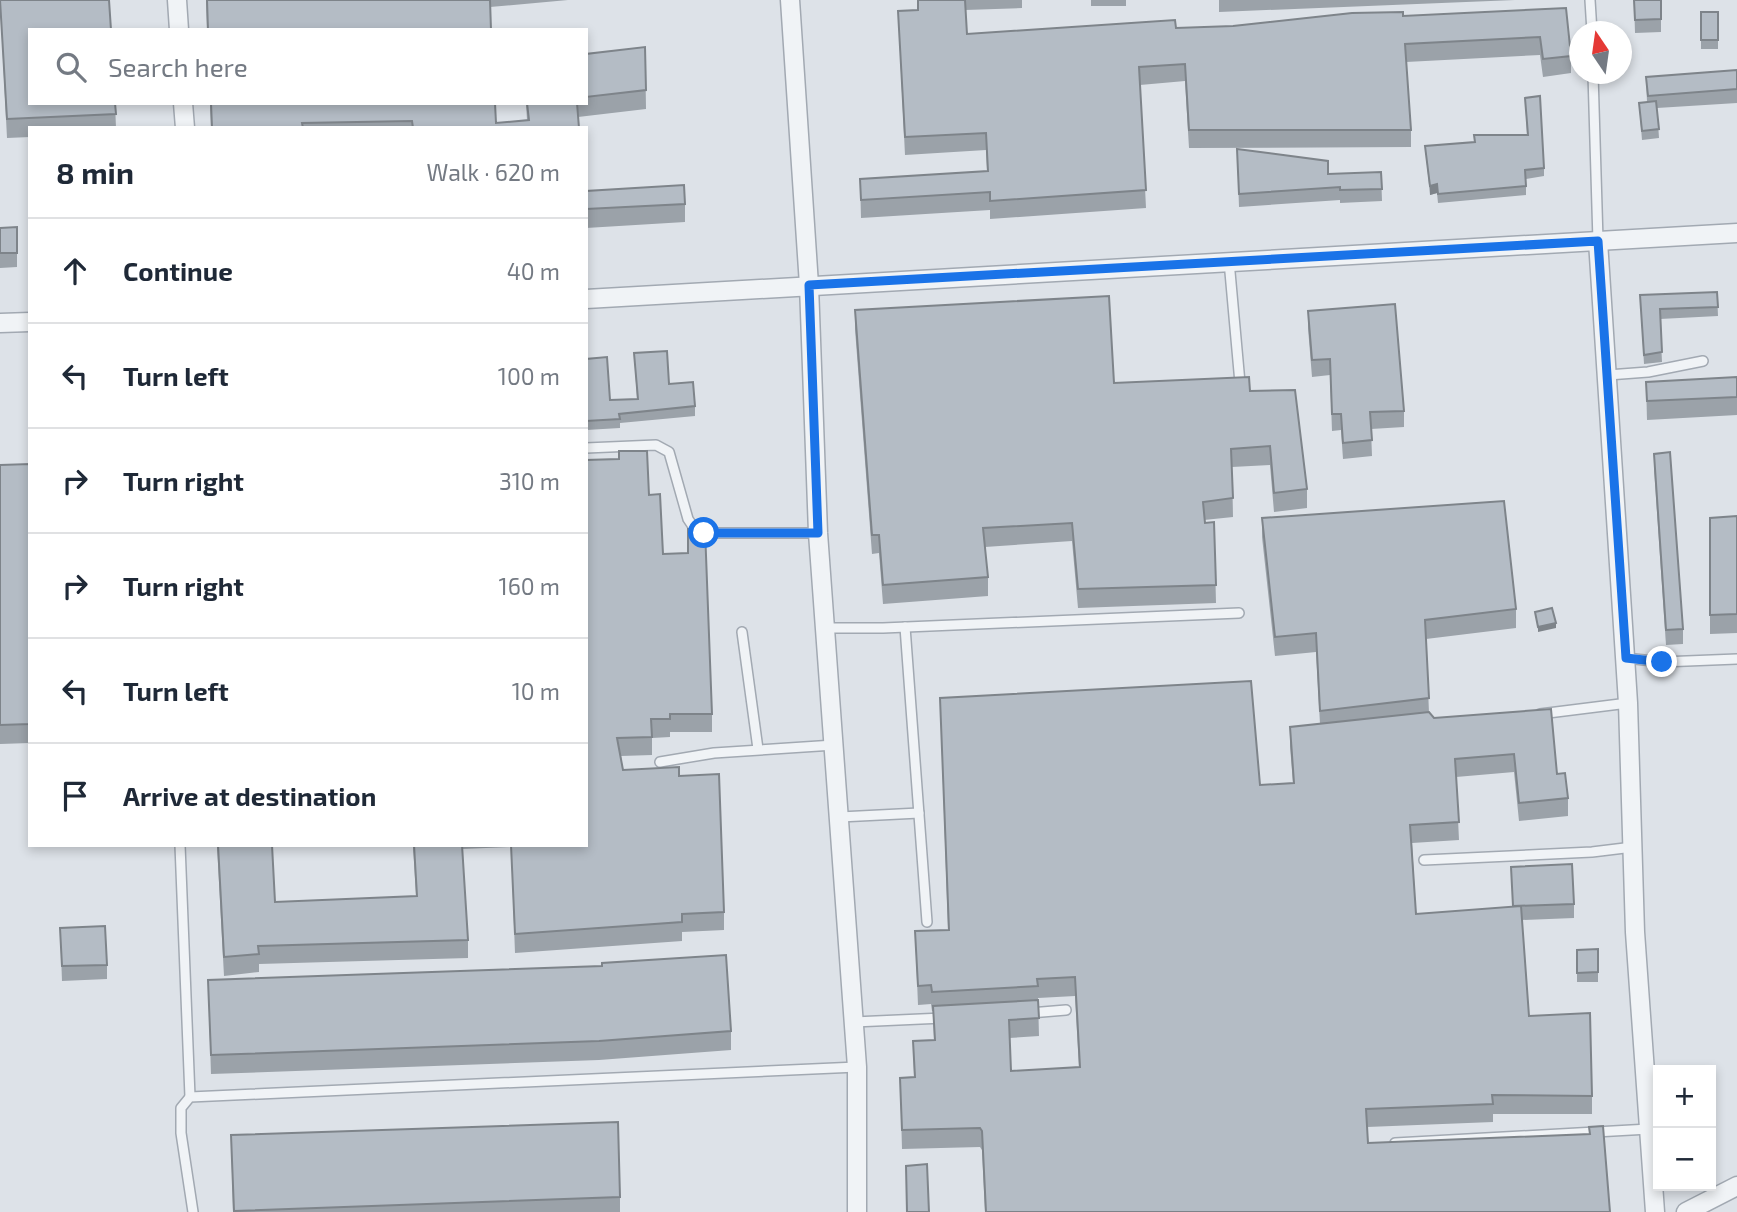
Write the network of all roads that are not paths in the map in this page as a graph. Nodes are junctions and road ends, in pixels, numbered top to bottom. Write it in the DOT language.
graph roads {
  1 [pos="177,0"];
  2 [pos="790,0"];
  3 [pos="1590,0"];
  4 [pos="1591,21"];
  5 [pos="179,28"];
  6 [pos="1593,84"];
  7 [pos="183,105"];
  8 [pos="185,126"];
  9 [pos="1737,233"];
  10 [pos="1598,241"];
  11 [pos="1229,261"];
  12 [pos="809,285"];
  13 [pos="588,299"];
  14 [pos="28,322"];
  15 [pos="0,323"];
  16 [pos="1703,360"];
  17 [pos="1608,374"];
  18 [pos="1240,383"];
  19 [pos="588,448"];
  20 [pos="818,533"];
  21 [pos="1239,613"];
  22 [pos="905,627"];
  23 [pos="826,628"];
  24 [pos="742,632"];
  25 [pos="1626,658"];
  26 [pos="1737,659"];
  27 [pos="1628,703"];
  28 [pos="1529,715"];
  29 [pos="834,745"];
  30 [pos="758,749"];
  31 [pos="660,762"];
  32 [pos="919,813"];
  33 [pos="839,817"];
  34 [pos="180,847"];
  35 [pos="1633,847"];
  36 [pos="1423,860"];
  37 [pos="927,922"];
  38 [pos="1066,1010"];
  39 [pos="1025,1013"];
  40 [pos="957,1017"];
  41 [pos="854,1021"];
  42 [pos="857,1067"];
  43 [pos="190,1097"];
  44 [pos="1649,1129"];
  45 [pos="1386,1143"];
  46 [pos="1737,1186"];
  47 [pos="193,1212"];
  48 [pos="857,1212"];
  49 [pos="1655,1212"];
  50 [pos="1686,1212"];
  1 -- 5 [label="street"];
  2 -- 12 [label="street"];
  3 -- 4 [label="lane"];
  6 -- 10 [label="lane"];
  7 -- 8 [label="street"];
  9 -- 10 [label="street"];
  10 -- 11 [label="street"];
  10 -- 17 [label="street"];
  11 -- 12 [label="street"];
  11 -- 18 [label="lane"];
  12 -- 13 [label="street"];
  12 -- 20 [label="street"];
  14 -- 15 [label="street"];
  16 -- 17 [label="lane"];
  17 -- 25 [label="street"];
  19 -- 20 [label="lane"];
  20 -- 23 [label="street"];
  21 -- 22 [label="lane"];
  22 -- 23 [label="lane"];
  22 -- 32 [label="lane"];
  23 -- 29 [label="street"];
  24 -- 30 [label="lane"];
  25 -- 26 [label="lane"];
  25 -- 27 [label="street"];
  27 -- 28 [label="lane"];
  27 -- 35 [label="street"];
  29 -- 30 [label="lane"];
  29 -- 33 [label="street"];
  30 -- 31 [label="lane"];
  32 -- 33 [label="lane"];
  32 -- 37 [label="lane"];
  33 -- 41 [label="street"];
  34 -- 43 [label="lane"];
  35 -- 36 [label="lane"];
  35 -- 44 [label="street"];
  38 -- 39 [label="lane"];
  40 -- 41 [label="lane"];
  41 -- 42 [label="street"];
  42 -- 43 [label="lane"];
  42 -- 48 [label="street"];
  43 -- 47 [label="lane"];
  44 -- 45 [label="lane"];
  44 -- 49 [label="street"];
  46 -- 50 [label="street"];
}
